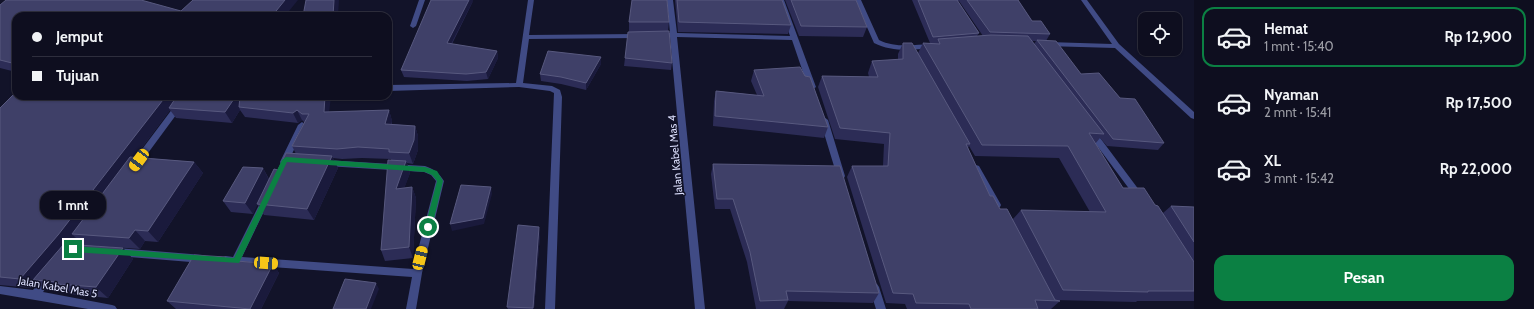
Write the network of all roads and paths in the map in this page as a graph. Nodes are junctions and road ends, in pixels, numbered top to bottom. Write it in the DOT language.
graph roads {
  1 [pos="422,0"];
  2 [pos="531,0"];
  3 [pos="670,0"];
  4 [pos="781,0"];
  5 [pos="858,0"];
  6 [pos="1084,0"];
  7 [pos="413,26"];
  8 [pos="658,35"];
  9 [pos="674,35"];
  10 [pos="643,36"];
  11 [pos="526,37"];
  12 [pos="793,38"];
  13 [pos="1040,44"];
  14 [pos="938,45"];
  15 [pos="1117,46"];
  16 [pos="519,85"];
  17 [pos="392,88"];
  18 [pos="816,98"];
  19 [pos="183,100"];
  20 [pos="821,112"];
  21 [pos="1194,116"];
  22 [pos="1085,124"];
  23 [pos="302,125"];
  24 [pos="316,162"];
  25 [pos="974,163"];
  26 [pos="130,172"];
  27 [pos="279,173"];
  28 [pos="844,188"];
  29 [pos="269,194"];
  30 [pos="1145,204"];
  31 [pos="1001,211"];
  32 [pos="92,223"];
  33 [pos="112,252"];
  34 [pos="63,260"];
  35 [pos="236,261"];
  36 [pos="54,272"];
  37 [pos="416,273"];
  38 [pos="872,279"];
  39 [pos="0,290"];
  40 [pos="35,295"];
  41 [pos="110,309"];
  42 [pos="411,309"];
  43 [pos="550,309"];
  44 [pos="700,309"];
  45 [pos="881,309"];
  1 -- 7 [label="street"];
  2 -- 11 [label="street"];
  3 -- 9 [label="street, Jalan Kabel Mas 4"];
  4 -- 12 [label="street"];
  5 -- 14 [label="street"];
  6 -- 15 [label="street"];
  8 -- 9 [label="street"];
  9 -- 12 [label="street"];
  9 -- 44 [label="street, Jalan Kabel Mas 4"];
  10 -- 11 [label="street"];
  11 -- 16 [label="street"];
  12 -- 18 [label="street"];
  13 -- 15 [label="street"];
  15 -- 21 [label="street"];
  16 -- 17 [label="street"];
  16 -- 43 [label="street"];
  19 -- 26 [label="street"];
  20 -- 28 [label="street"];
  22 -- 30 [label="street"];
  23 -- 27 [label="street"];
  24 -- 37 [label="street"];
  25 -- 31 [label="street"];
  29 -- 35 [label="street"];
  32 -- 34 [label="street"];
  33 -- 35 [label="street"];
  35 -- 37 [label="street"];
  36 -- 40 [label="street"];
  37 -- 42 [label="street"];
  38 -- 45 [label="street"];
  39 -- 40 [label="street, Jalan Kabel Mas 5"];
  40 -- 41 [label="street, Jalan Kabel Mas 5"];
}
